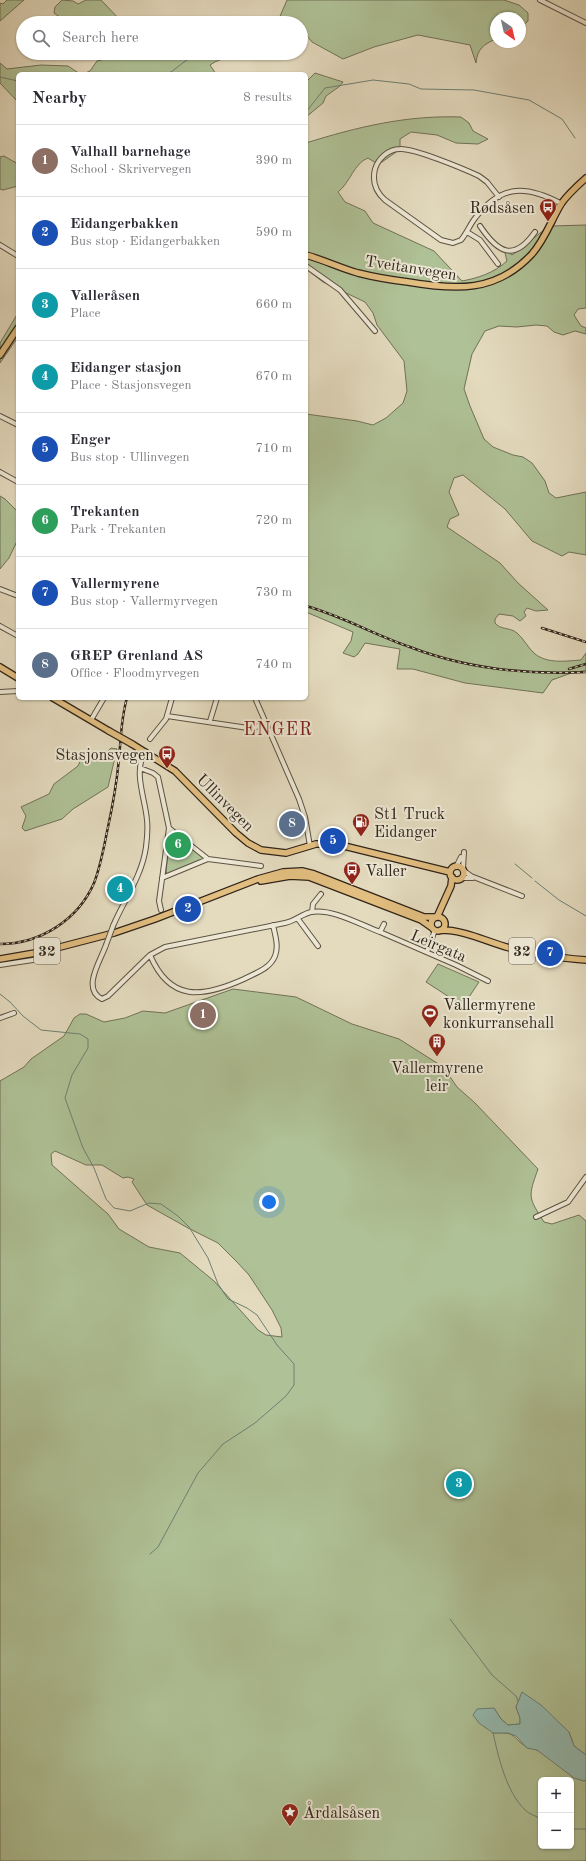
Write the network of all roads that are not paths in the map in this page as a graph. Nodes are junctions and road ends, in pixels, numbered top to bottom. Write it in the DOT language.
graph roads {
  1 [pos="540,0"];
  2 [pos="586,23"];
  3 [pos="586,178"];
  4 [pos="499,197"];
  5 [pos="562,204"];
  6 [pos="480,226"];
  7 [pos="467,232"];
  8 [pos="535,232"];
  9 [pos="474,236"];
  10 [pos="489,240"];
  11 [pos="0,245"];
  12 [pos="16,255"];
  13 [pos="308,256"];
  14 [pos="498,264"];
  15 [pos="308,267"];
  16 [pos="16,331"];
  17 [pos="375,331"];
  18 [pos="0,355"];
  19 [pos="0,416"];
  20 [pos="16,424"];
  21 [pos="0,472"];
  22 [pos="16,481"];
  23 [pos="0,589"];
  24 [pos="16,595"];
  25 [pos="0,626"];
  26 [pos="16,635"];
  27 [pos="0,667"];
  28 [pos="16,677"];
  29 [pos="16,691"];
  30 [pos="0,692"];
  31 [pos="56,700"];
  32 [pos="103,700"];
  33 [pos="171,700"];
  34 [pos="216,700"];
  35 [pos="256,700"];
  36 [pos="167,716"];
  37 [pos="91,720"];
  38 [pos="210,721"];
  39 [pos="266,722"];
  40 [pos="150,739"];
  41 [pos="145,751"];
  42 [pos="140,768"];
  43 [pos="169,828"];
  44 [pos="310,846"];
  45 [pos="208,859"];
  46 [pos="261,866"];
  47 [pos="456,867"];
  48 [pos="463,870"];
  49 [pos="305,874"];
  50 [pos="451,875"];
  51 [pos="162,878"];
  52 [pos="460,879"];
  53 [pos="477,879"];
  54 [pos="321,894"];
  55 [pos="522,896"];
  56 [pos="161,910"];
  57 [pos="312,912"];
  58 [pos="436,917"];
  59 [pos="298,919"];
  60 [pos="444,920"];
  61 [pos="384,924"];
  62 [pos="273,925"];
  63 [pos="436,929"];
  64 [pos="380,932"];
  65 [pos="460,932"];
  66 [pos="318,946"];
  67 [pos="427,952"];
  68 [pos="150,955"];
  69 [pos="46,958"];
  70 [pos="0,959"];
  71 [pos="586,960"];
  72 [pos="0,966"];
  73 [pos="488,981"];
  74 [pos="14,1013"];
  75 [pos="0,1018"];
  76 [pos="586,1177"];
  77 [pos="536,1217"];
  1 -- 2 [label="street"];
  3 -- 5 [label="main road, Tveitanvegen"];
  4 -- 5 [label="street"];
  4 -- 7 [label="street"];
  4 -- 7 [label="street"];
  5 -- 13 [label="main road, Tveitanvegen"];
  6 -- 10 [label="street"];
  7 -- 9 [label="street"];
  8 -- 10 [label="street"];
  9 -- 10 [label="street"];
  9 -- 14 [label="street"];
  11 -- 12 [label="street"];
  15 -- 17 [label="street"];
  16 -- 18 [label="main road"];
  19 -- 20 [label="street"];
  21 -- 22 [label="street"];
  23 -- 24 [label="street"];
  25 -- 26 [label="street"];
  27 -- 28 [label="main road"];
  29 -- 30 [label="street"];
  31 -- 37 [label="main road"];
  32 -- 37 [label="street"];
  33 -- 36 [label="street"];
  34 -- 38 [label="street"];
  35 -- 39 [label="street"];
  36 -- 38 [label="street"];
  36 -- 40 [label="street"];
  37 -- 41 [label="main road, Ullinvegen, bridge"];
  38 -- 39 [label="street"];
  39 -- 44 [label="street"];
  41 -- 42 [label="street"];
  41 -- 44 [label="main road, Ullinvegen"];
  42 -- 43 [label="street"];
  42 -- 68 [label="street, bridge"];
  43 -- 45 [label="street"];
  43 -- 51 [label="street"];
  44 -- 50 [label="main road, Ullinvegen"];
  45 -- 46 [label="street"];
  45 -- 51 [label="street"];
  47 -- 48 [label="main road"];
  47 -- 48 [label="street"];
  47 -- 50 [label="main road"];
  48 -- 52 [label="main road"];
  48 -- 53 [label="street"];
  49 -- 58 [label="main road, 32"];
  49 -- 63 [label="main road, 32"];
  49 -- 70 [label="main road, 32"];
  50 -- 52 [label="main road, Ullinvegen"];
  50 -- 58 [label="main road"];
  51 -- 56 [label="street"];
  52 -- 53 [label="street, Ullinvegen"];
  52 -- 60 [label="main road"];
  53 -- 55 [label="street"];
  54 -- 57 [label="street"];
  57 -- 59 [label="street"];
  57 -- 64 [label="street, Leirgata"];
  58 -- 60 [label="main road, 32"];
  58 -- 63 [label="main road"];
  59 -- 62 [label="street"];
  59 -- 66 [label="street"];
  60 -- 63 [label="main road"];
  60 -- 65 [label="main road, 32"];
  61 -- 64 [label="street"];
  62 -- 68 [label="street"];
  62 -- 68 [label="street"];
  63 -- 65 [label="main road, 32"];
  63 -- 67 [label="street"];
  64 -- 67 [label="street, Leirgata"];
  65 -- 71 [label="main road, 32"];
  67 -- 73 [label="street, Leirgata"];
  69 -- 72 [label="street"];
  74 -- 75 [label="street"];
  76 -- 77 [label="street"];
}
